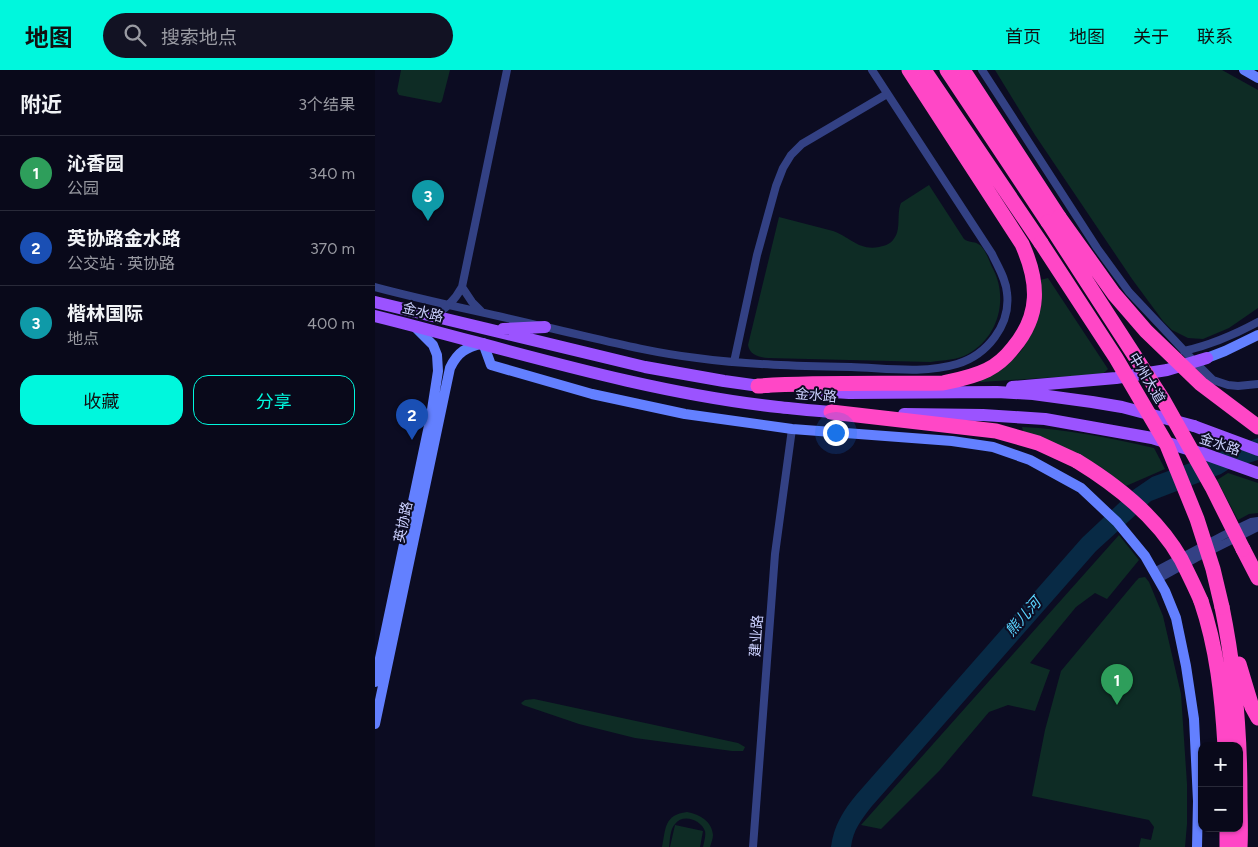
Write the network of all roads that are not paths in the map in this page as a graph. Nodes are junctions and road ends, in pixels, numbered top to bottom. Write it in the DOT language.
graph roads {
  1 [pos="507,70"];
  2 [pos="872,70"];
  3 [pos="909,70"];
  4 [pos="925,70"];
  5 [pos="947,70"];
  6 [pos="963,70"];
  7 [pos="982,70"];
  8 [pos="1244,70"];
  9 [pos="1258,78"];
  10 [pos="887,94"];
  11 [pos="1054,220"];
  12 [pos="462,287"];
  13 [pos="375,288"];
  14 [pos="375,302"];
  15 [pos="450,305"];
  16 [pos="482,312"];
  17 [pos="375,316"];
  18 [pos="431,316"];
  19 [pos="1258,322"];
  20 [pos="414,326"];
  21 [pos="545,327"];
  22 [pos="487,330"];
  23 [pos="1258,334"];
  24 [pos="483,343"];
  25 [pos="1184,351"];
  26 [pos="1207,358"];
  27 [pos="734,362"];
  28 [pos="1194,362"];
  29 [pos="1258,384"];
  30 [pos="758,386"];
  31 [pos="953,392"];
  32 [pos="831,412"];
  33 [pos="1258,426"];
  34 [pos="792,428"];
  35 [pos="1258,450"];
  36 [pos="1258,473"];
  37 [pos="1258,521"];
  38 [pos="1258,527"];
  39 [pos="1156,576"];
  40 [pos="1258,578"];
  41 [pos="1222,608"];
  42 [pos="375,682"];
  43 [pos="1258,718"];
  44 [pos="375,724"];
  45 [pos="1225,742"];
  46 [pos="1227,832"];
  47 [pos="753,847"];
  48 [pos="1197,847"];
  49 [pos="1227,847"];
  50 [pos="1240,847"];
  1 -- 12 [label="street"];
  2 -- 10 [label="street"];
  3 -- 30 [label="highway"];
  4 -- 41 [label="highway, 中州大道, bridge"];
  5 -- 11 [label="highway, 中州大道"];
  6 -- 11 [label="highway"];
  7 -- 25 [label="street"];
  8 -- 9 [label="street"];
  10 -- 27 [label="street"];
  10 -- 27 [label="street"];
  11 -- 33 [label="highway, bridge"];
  11 -- 40 [label="highway, 中州大道, bridge"];
  12 -- 15 [label="street"];
  12 -- 16 [label="street"];
  13 -- 15 [label="street"];
  14 -- 18 [label="main road, 金水路"];
  15 -- 16 [label="street"];
  15 -- 18 [label="street"];
  16 -- 21 [label="street"];
  17 -- 20 [label="main road, 金水路"];
  18 -- 22 [label="main road, 金水路"];
  19 -- 25 [label="street"];
  20 -- 24 [label="main road, 金水路"];
  20 -- 42 [label="street, 英协路"];
  21 -- 22 [label="main road"];
  21 -- 27 [label="street"];
  22 -- 30 [label="main road, 金水路"];
  23 -- 26 [label="street"];
  24 -- 32 [label="main road, 金水路"];
  24 -- 34 [label="street"];
  24 -- 44 [label="street, 英协路"];
  25 -- 28 [label="street"];
  26 -- 28 [label="main road"];
  28 -- 29 [label="street"];
  28 -- 31 [label="main road"];
  30 -- 31 [label="main road, 金水路"];
  31 -- 35 [label="main road, 金水路, bridge"];
  32 -- 36 [label="main road, 金水路, bridge"];
  32 -- 45 [label="highway, bridge"];
  34 -- 39 [label="street"];
  34 -- 47 [label="street, 建业路"];
  37 -- 39 [label="street"];
  38 -- 39 [label="street"];
  39 -- 48 [label="street"];
  41 -- 43 [label="highway"];
  41 -- 50 [label="highway, 中州大道"];
  46 -- 49 [label="highway"];
}
